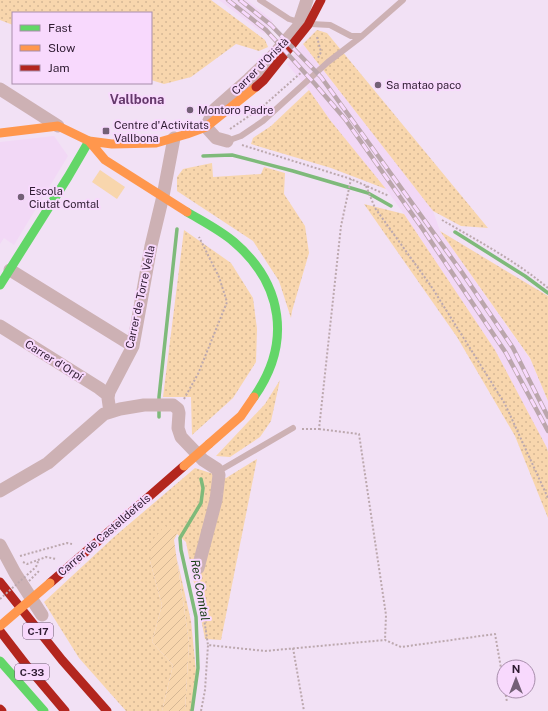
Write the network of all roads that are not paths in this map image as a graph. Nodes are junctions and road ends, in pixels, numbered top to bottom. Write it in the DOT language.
graph roads {
  1 [pos="260,0"];
  2 [pos="307,0"];
  3 [pos="321,0"];
  4 [pos="403,0"];
  5 [pos="304,23"];
  6 [pos="362,36"];
  7 [pos="0,89"];
  8 [pos="58,126"];
  9 [pos="206,127"];
  10 [pos="0,133"];
  11 [pos="174,138"];
  12 [pos="89,141"];
  13 [pos="227,141"];
  14 [pos="163,196"];
  15 [pos="10,270"];
  16 [pos="0,285"];
  17 [pos="0,326"];
  18 [pos="133,346"];
  19 [pos="108,395"];
  20 [pos="110,412"];
  21 [pos="293,428"];
  22 [pos="219,471"];
  23 [pos="0,491"];
  24 [pos="0,545"];
  25 [pos="198,568"];
  26 [pos="0,582"];
  27 [pos="45,622"];
  28 [pos="0,626"];
  29 [pos="0,630"];
  30 [pos="0,661"];
  31 [pos="76,677"];
  32 [pos="44,711"];
  33 [pos="65,711"];
  34 [pos="107,711"];
  1 -- 5 [label="lane"];
  2 -- 5 [label="street, Carrer d'Oristà"];
  3 -- 5 [label="main road"];
  4 -- 6 [label="lane"];
  5 -- 6 [label="lane"];
  5 -- 9 [label="street, Carrer d'Oristà"];
  6 -- 13 [label="lane"];
  7 -- 8 [label="street"];
  8 -- 10 [label="main road"];
  8 -- 12 [label="main road"];
  9 -- 11 [label="main road"];
  9 -- 13 [label="street"];
  11 -- 12 [label="main road"];
  11 -- 14 [label="street, Carrer de Torre Vella"];
  12 -- 14 [label="main road, Carrer de Castelldefels"];
  12 -- 15 [label="main road"];
  14 -- 18 [label="street, Carrer de Torre Vella"];
  14 -- 28 [label="main road, Carrer de Castelldefels, bridge"];
  15 -- 16 [label="main road"];
  15 -- 18 [label="street"];
  17 -- 19 [label="street, Carrer d'Orpí"];
  18 -- 19 [label="street, Carrer de Torre Vella"];
  19 -- 20 [label="street, Carrer de Torre Vella"];
  20 -- 22 [label="street"];
  20 -- 23 [label="street"];
  21 -- 22 [label="lane"];
  22 -- 25 [label="street"];
  24 -- 27 [label="street"];
  26 -- 31 [label="main road, C-17"];
  27 -- 31 [label="main road"];
  29 -- 33 [label="main road, C-33"];
  30 -- 32 [label="main road"];
  31 -- 34 [label="main road, C-17"];
}
